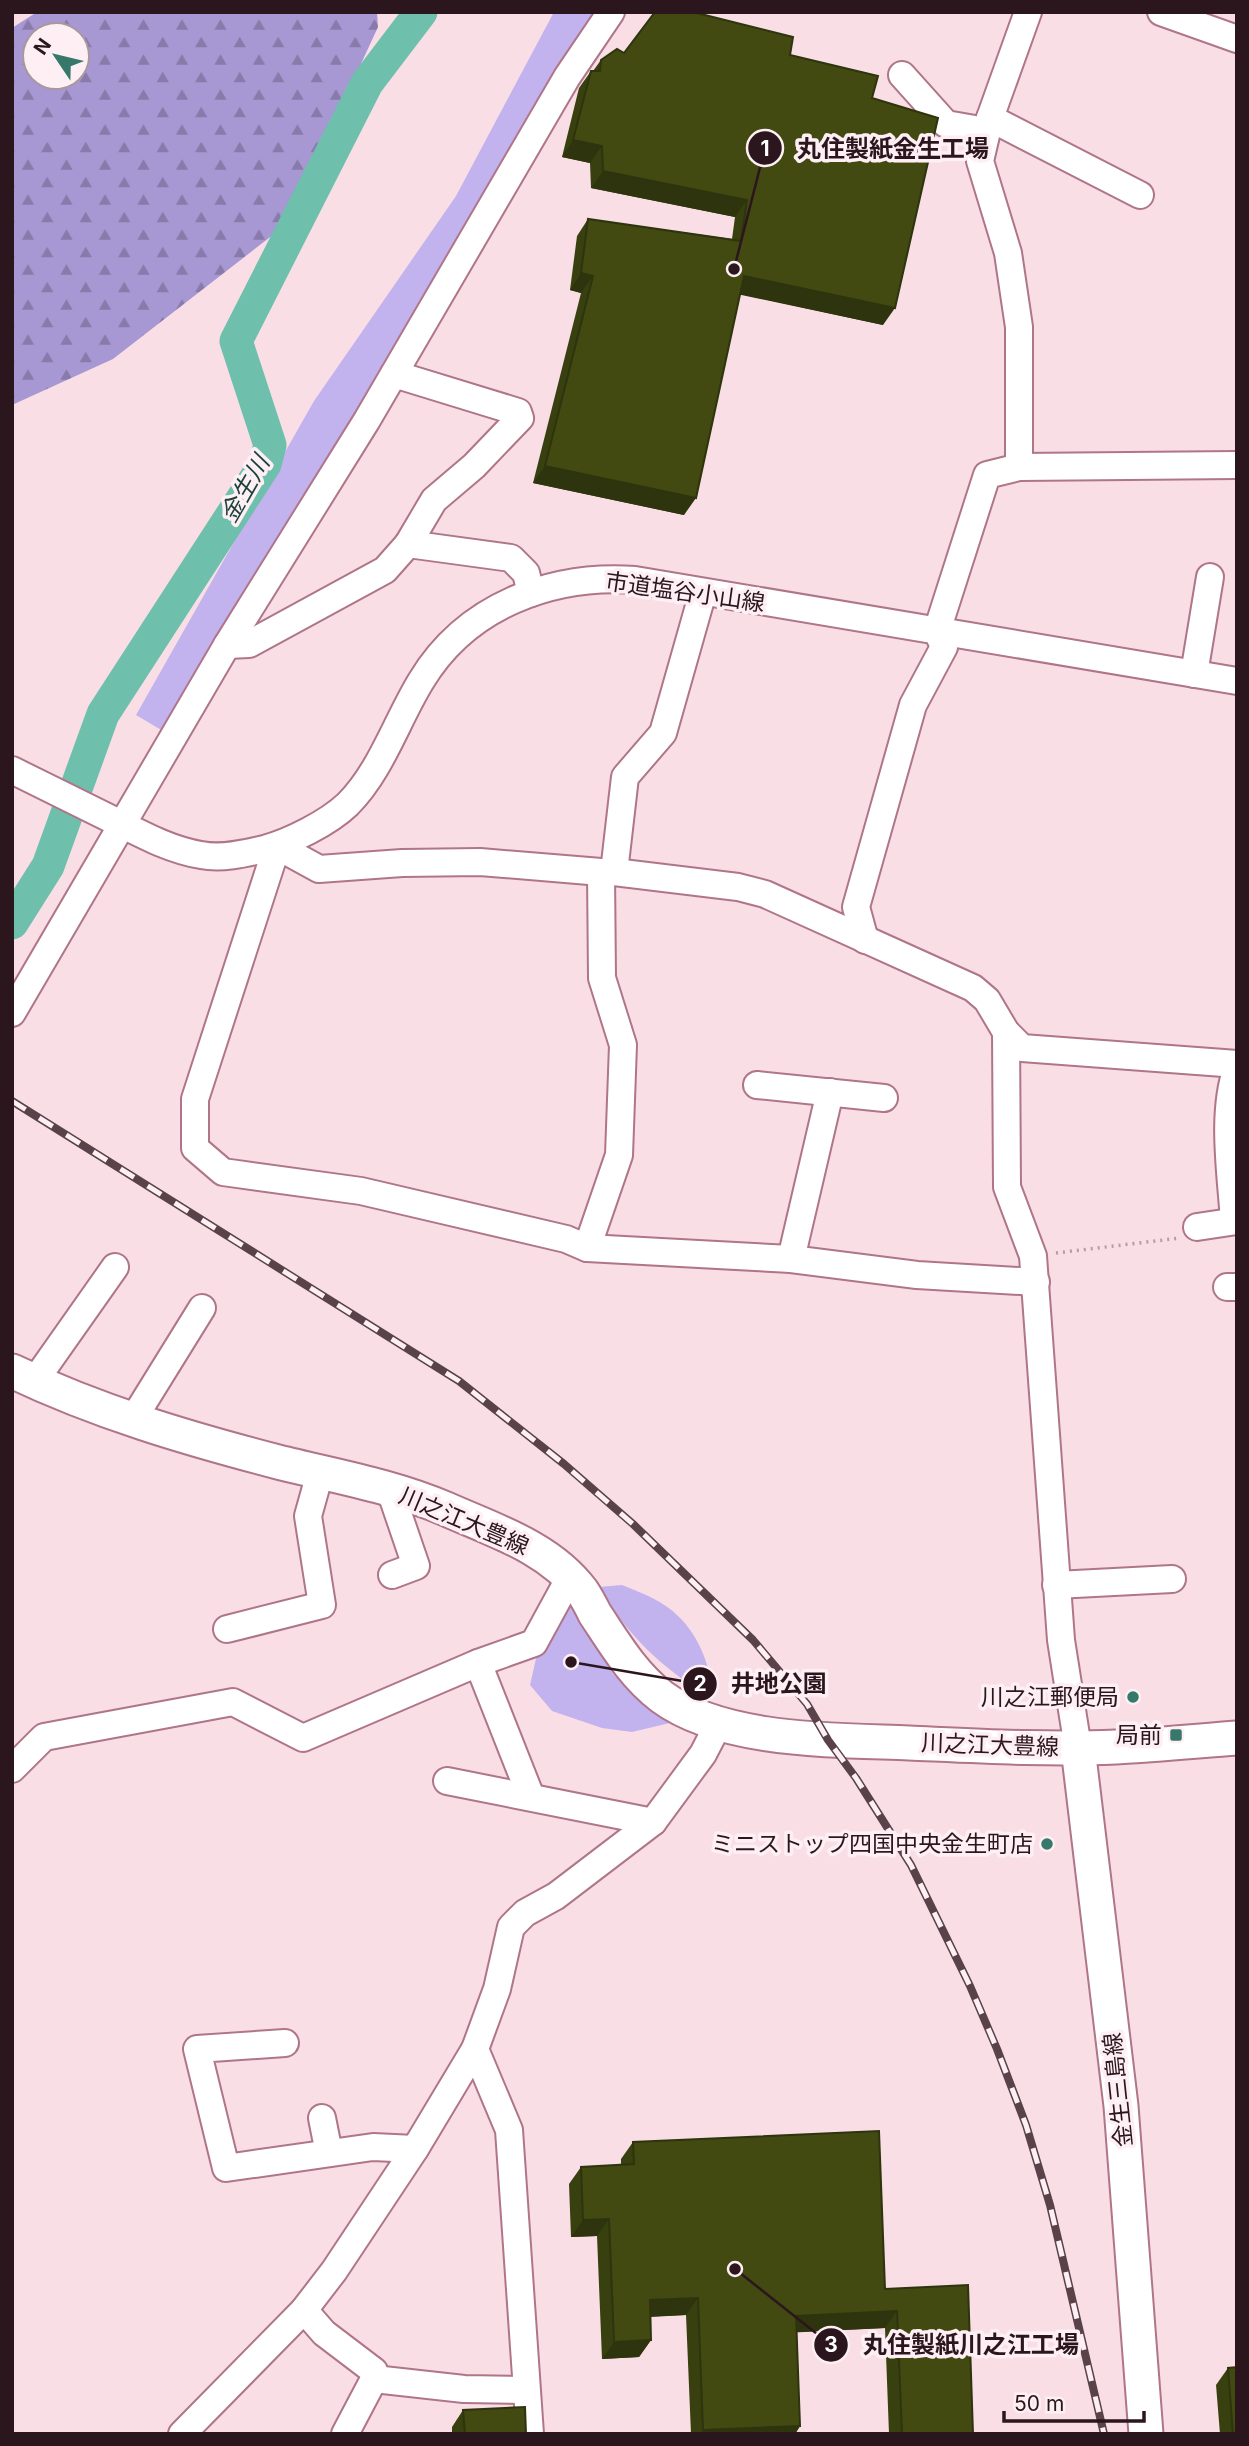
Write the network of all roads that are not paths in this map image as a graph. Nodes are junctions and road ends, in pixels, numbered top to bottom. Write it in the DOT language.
graph roads {
  1 [pos="611,12"];
  2 [pos="1028,12"];
  3 [pos="1161,12"];
  4 [pos="1237,39"];
  5 [pos="902,75"];
  6 [pos="988,125"];
  7 [pos="1140,195"];
  8 [pos="394,374"];
  9 [pos="1237,465"];
  10 [pos="1019,467"];
  11 [pos="408,544"];
  12 [pos="1210,577"];
  13 [pos="703,592"];
  14 [pos="531,593"];
  15 [pos="937,631"];
  16 [pos="228,645"];
  17 [pos="1194,674"];
  18 [pos="1237,681"];
  19 [pos="12,771"];
  20 [pos="117,822"];
  21 [pos="277,846"];
  22 [pos="608,872"];
  23 [pos="865,940"];
  24 [pos="12,1013"];
  25 [pos="1006,1032"];
  26 [pos="1237,1066"];
  27 [pos="757,1085"];
  28 [pos="830,1092"];
  29 [pos="884,1098"];
  30 [pos="1235,1221"];
  31 [pos="1197,1227"];
  32 [pos="587,1248"];
  33 [pos="792,1259"];
  34 [pos="115,1267"];
  35 [pos="1036,1282"];
  36 [pos="202,1308"];
  37 [pos="23,1377"];
  38 [pos="132,1421"];
  39 [pos="320,1473"];
  40 [pos="390,1490"];
  41 [pos="392,1574"];
  42 [pos="570,1577"];
  43 [pos="1172,1579"];
  44 [pos="1056,1585"];
  45 [pos="227,1629"];
  46 [pos="478,1663"];
  47 [pos="718,1724"];
  48 [pos="1237,1738"];
  49 [pos="1078,1748"];
  50 [pos="12,1769"];
  51 [pos="447,1781"];
  52 [pos="531,1797"];
  53 [pos="653,1822"];
  54 [pos="285,2043"];
  55 [pos="475,2049"];
  56 [pos="321,2118"];
  57 [pos="415,2149"];
  58 [pos="329,2153"];
  59 [pos="304,2309"];
  60 [pos="374,2379"];
  61 [pos="526,2390"];
  62 [pos="182,2434"];
  63 [pos="345,2434"];
  64 [pos="530,2434"];
  65 [pos="1146,2434"];
  1 -- 8 [label="street"];
  2 -- 6 [label="street"];
  3 -- 4 [label="street"];
  5 -- 6 [label="street"];
  6 -- 7 [label="street"];
  6 -- 10 [label="street"];
  8 -- 11 [label="street"];
  8 -- 16 [label="street"];
  9 -- 10 [label="street"];
  10 -- 15 [label="street"];
  11 -- 14 [label="street"];
  11 -- 16 [label="street"];
  12 -- 17 [label="street"];
  13 -- 14 [label="street, 市道塩谷小山線"];
  13 -- 15 [label="street, 市道塩谷小山線"];
  13 -- 22 [label="street"];
  14 -- 21 [label="street, 市道塩谷小山線"];
  15 -- 17 [label="street, 市道塩谷小山線"];
  15 -- 23 [label="street"];
  16 -- 20 [label="street"];
  17 -- 18 [label="street, 市道塩谷小山線"];
  19 -- 20 [label="street, 市道塩谷小山線"];
  20 -- 21 [label="street, 市道塩谷小山線"];
  20 -- 24 [label="street"];
  21 -- 22 [label="street"];
  21 -- 32 [label="street"];
  22 -- 23 [label="street"];
  22 -- 32 [label="street"];
  23 -- 25 [label="street"];
  25 -- 26 [label="street"];
  25 -- 35 [label="street"];
  26 -- 30 [label="street"];
  27 -- 28 [label="street"];
  28 -- 29 [label="street"];
  28 -- 33 [label="street"];
  30 -- 31 [label="street"];
  32 -- 33 [label="street"];
  33 -- 35 [label="street"];
  34 -- 37 [label="street"];
  35 -- 44 [label="street"];
  36 -- 38 [label="street"];
  37 -- 38 [label="main road, 川之江大豊線"];
  38 -- 39 [label="main road, 川之江大豊線"];
  39 -- 40 [label="main road, 川之江大豊線"];
  39 -- 45 [label="street"];
  40 -- 41 [label="street"];
  40 -- 42 [label="main road, 川之江大豊線"];
  42 -- 46 [label="street"];
  42 -- 47 [label="main road, 川之江大豊線"];
  43 -- 44 [label="street"];
  44 -- 49 [label="street"];
  46 -- 50 [label="street"];
  46 -- 52 [label="street"];
  47 -- 49 [label="main road, 川之江大豊線"];
  47 -- 53 [label="street"];
  48 -- 49 [label="main road, 川之江大豊線"];
  49 -- 65 [label="main road, 金生三島線"];
  51 -- 52 [label="street"];
  52 -- 53 [label="street"];
  53 -- 55 [label="street"];
  54 -- 58 [label="street"];
  55 -- 57 [label="street"];
  55 -- 61 [label="street"];
  56 -- 58 [label="street"];
  57 -- 58 [label="street"];
  57 -- 59 [label="street"];
  59 -- 60 [label="street"];
  59 -- 62 [label="street"];
  60 -- 61 [label="street"];
  60 -- 63 [label="street"];
  61 -- 64 [label="street"];
}
